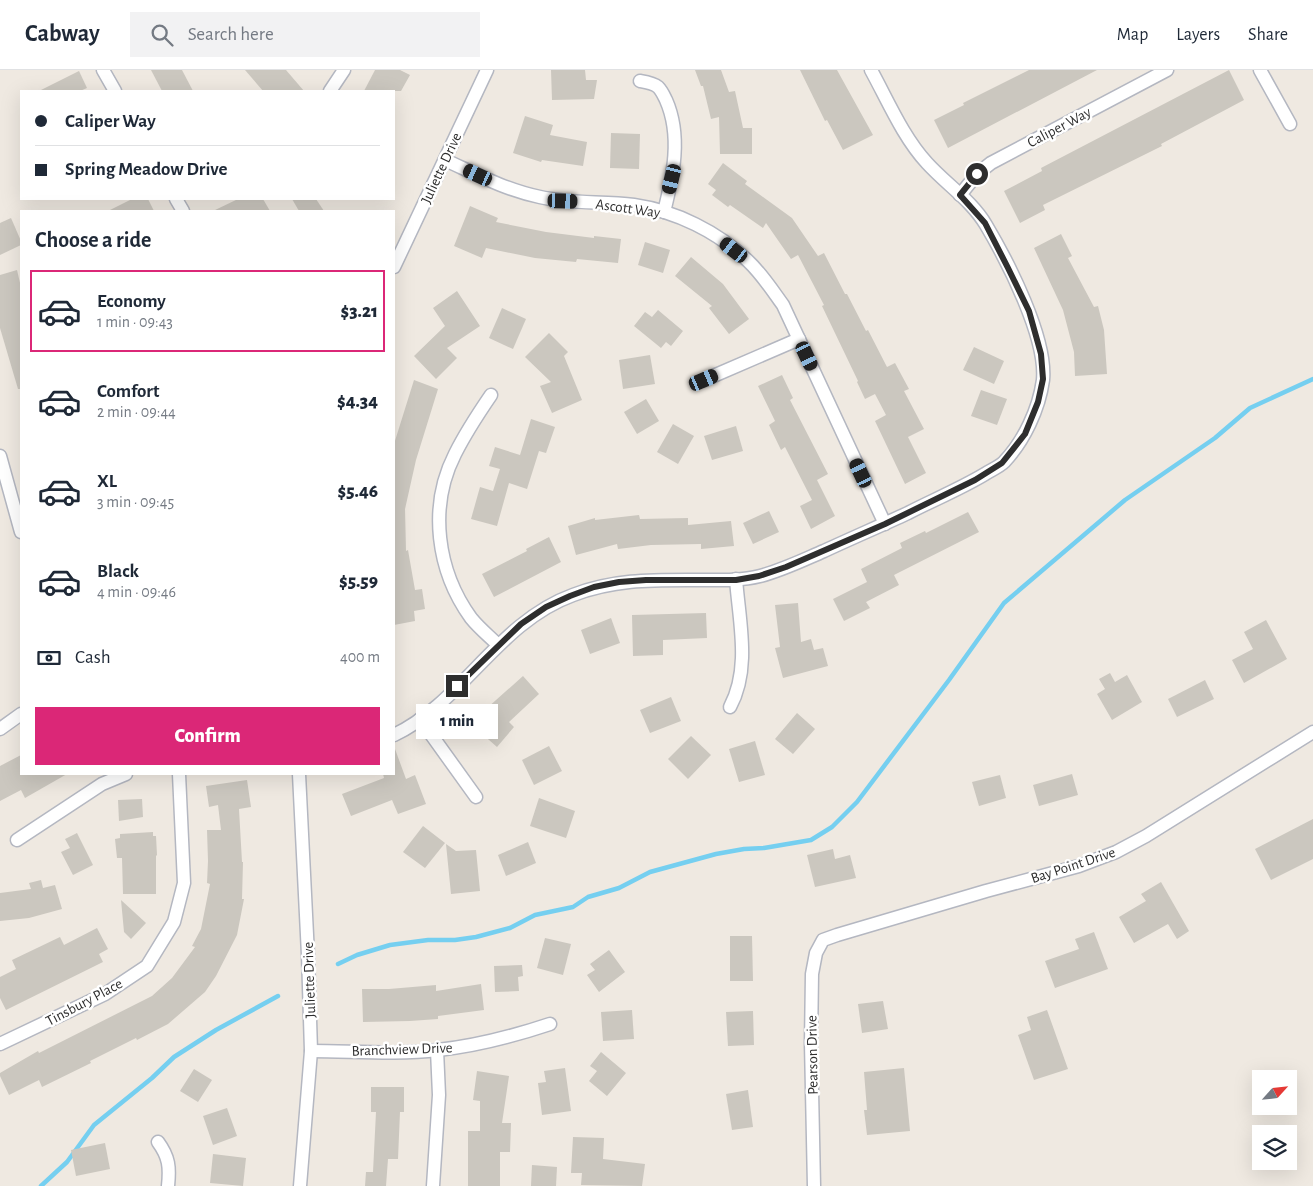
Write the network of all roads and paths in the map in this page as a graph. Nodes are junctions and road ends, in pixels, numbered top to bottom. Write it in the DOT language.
graph roads {
  1 [pos="103,70"];
  2 [pos="487,70"];
  3 [pos="871,70"];
  4 [pos="1167,70"];
  5 [pos="1260,70"];
  6 [pos="340,71"];
  7 [pos="640,81"];
  8 [pos="114,90"];
  9 [pos="330,90"];
  10 [pos="1290,124"];
  11 [pos="445,160"];
  12 [pos="960,195"];
  13 [pos="664,212"];
  14 [pos="395,265"];
  15 [pos="799,339"];
  16 [pos="704,380"];
  17 [pos="490,395"];
  18 [pos="0,456"];
  19 [pos="885,524"];
  20 [pos="20,528"];
  21 [pos="736,580"];
  22 [pos="498,645"];
  23 [pos="730,707"];
  24 [pos="20,715"];
  25 [pos="420,719"];
  26 [pos="0,729"];
  27 [pos="1313,732"];
  28 [pos="395,734"];
  29 [pos="124,775"];
  30 [pos="179,775"];
  31 [pos="298,775"];
  32 [pos="476,797"];
  33 [pos="17,840"];
  34 [pos="837,935"];
  35 [pos="550,1024"];
  36 [pos="0,1044"];
  37 [pos="437,1050"];
  38 [pos="311,1051"];
  39 [pos="158,1142"];
  40 [pos="168,1186"];
  41 [pos="300,1186"];
  42 [pos="433,1186"];
  43 [pos="814,1186"];
  1 -- 8 [label="street"];
  2 -- 11 [label="street, Juliette Drive"];
  3 -- 12 [label="street"];
  4 -- 12 [label="street, Caliper Way"];
  5 -- 10 [label="street"];
  6 -- 9 [label="street"];
  7 -- 13 [label="street"];
  11 -- 13 [label="street, Ascott Way"];
  11 -- 14 [label="street, Juliette Drive"];
  12 -- 19 [label="street"];
  13 -- 15 [label="street, Ascott Way"];
  15 -- 16 [label="street"];
  15 -- 19 [label="street, Ascott Way"];
  17 -- 22 [label="street"];
  18 -- 20 [label="street"];
  19 -- 21 [label="street"];
  21 -- 22 [label="street"];
  21 -- 23 [label="street"];
  22 -- 25 [label="street"];
  24 -- 26 [label="street"];
  25 -- 28 [label="street"];
  25 -- 32 [label="street"];
  27 -- 34 [label="street, Bay Point Drive"];
  29 -- 33 [label="street"];
  30 -- 36 [label="street, Tinsbury Place"];
  31 -- 38 [label="street, Juliette Drive"];
  34 -- 43 [label="street, Pearson Drive"];
  35 -- 37 [label="street, Branchview Drive"];
  37 -- 38 [label="street, Branchview Drive"];
  37 -- 42 [label="street"];
  38 -- 41 [label="street, Juliette Drive"];
  39 -- 40 [label="street"];
}
